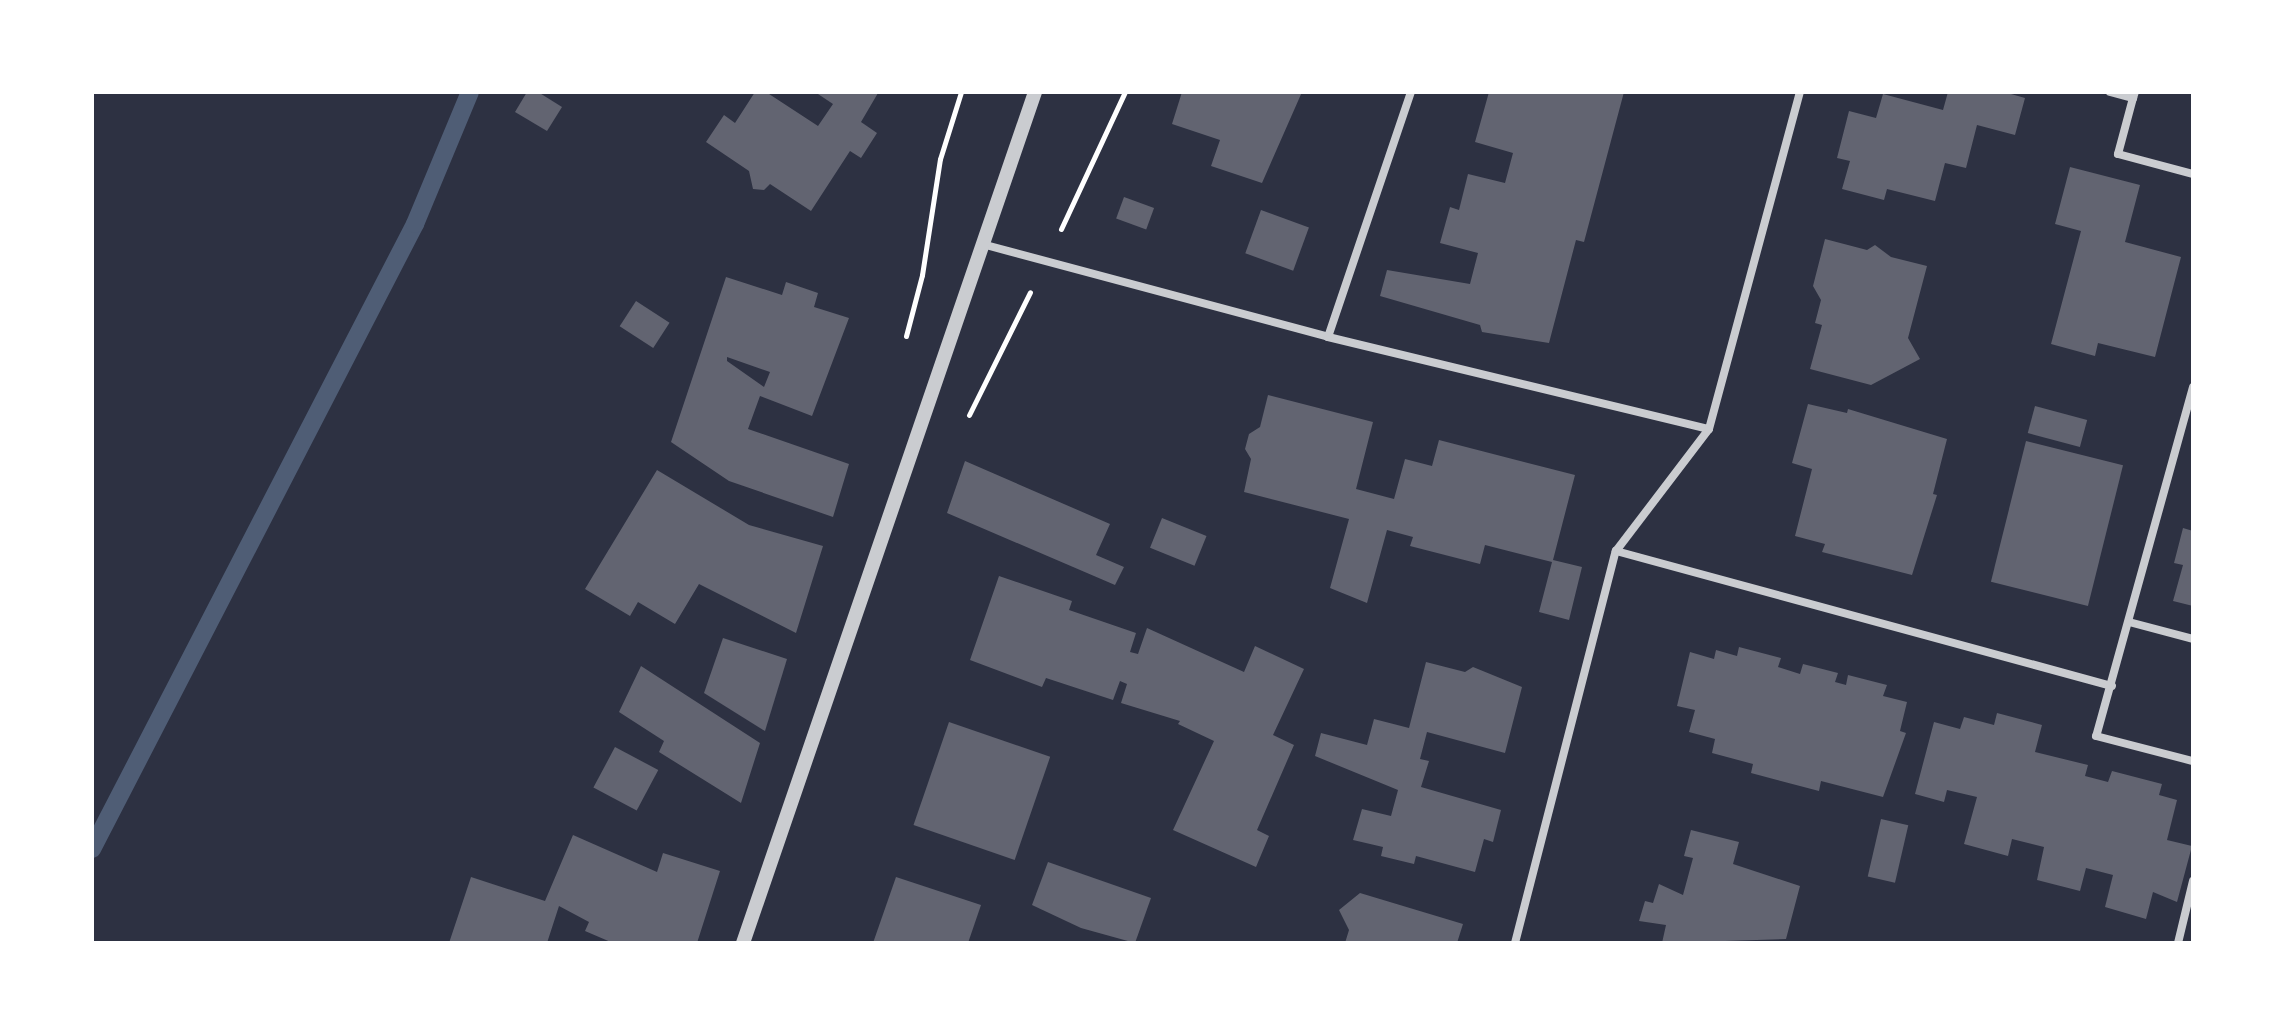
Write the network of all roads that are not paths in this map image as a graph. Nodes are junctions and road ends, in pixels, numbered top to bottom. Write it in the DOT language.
graph roads {
  1 [pos="1035,92"];
  2 [pos="1411,92"];
  3 [pos="1800,92"];
  4 [pos="2110,92"];
  5 [pos="2134,95"];
  6 [pos="2193,174"];
  7 [pos="981,244"];
  8 [pos="1328,337"];
  9 [pos="2193,387"];
  10 [pos="1709,429"];
  11 [pos="1616,551"];
  12 [pos="2129,622"];
  13 [pos="2193,639"];
  14 [pos="2112,686"];
  15 [pos="2193,761"];
  16 [pos="2193,881"];
  17 [pos="743,943"];
  18 [pos="1515,943"];
  19 [pos="2178,943"];
  1 -- 7 [label="street"];
  2 -- 8 [label="street"];
  3 -- 10 [label="street"];
  4 -- 5 [label="street"];
  5 -- 6 [label="street"];
  7 -- 8 [label="street"];
  7 -- 17 [label="street"];
  8 -- 10 [label="street"];
  9 -- 12 [label="street"];
  10 -- 11 [label="street"];
  11 -- 14 [label="street"];
  11 -- 18 [label="street"];
  12 -- 13 [label="street"];
  12 -- 14 [label="street"];
  14 -- 15 [label="street"];
  16 -- 19 [label="street"];
}
